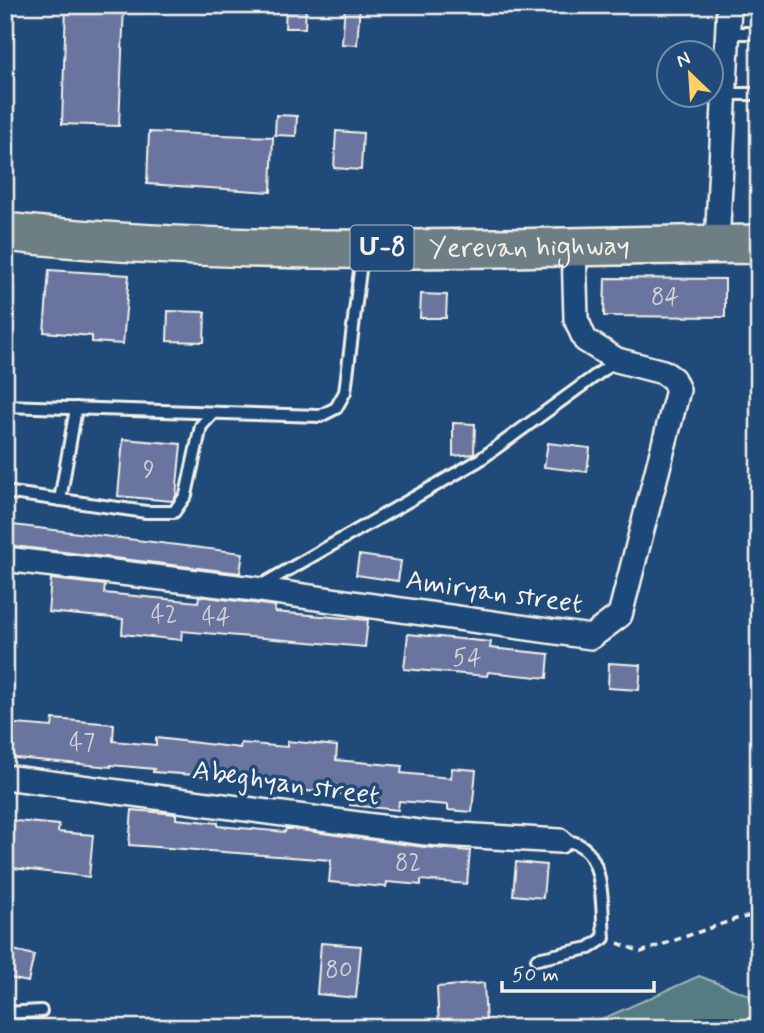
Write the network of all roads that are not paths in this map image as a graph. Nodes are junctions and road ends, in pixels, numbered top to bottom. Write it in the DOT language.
graph roads {
  1 [pos="729,5"];
  2 [pos="728,33"];
  3 [pos="759,33"];
  4 [pos="726,74"];
  5 [pos="726,94"];
  6 [pos="759,94"];
  7 [pos="724,108"];
  8 [pos="5,232"];
  9 [pos="759,244"];
  10 [pos="717,245"];
  11 [pos="363,248"];
  12 [pos="574,248"];
  13 [pos="617,360"];
  14 [pos="5,406"];
  15 [pos="76,408"];
  16 [pos="213,413"];
  17 [pos="5,492"];
  18 [pos="60,500"];
  19 [pos="5,559"];
  20 [pos="254,589"];
  21 [pos="5,777"];
  22 [pos="561,841"];
  23 [pos="537,959"];
  24 [pos="41,1011"];
  25 [pos="5,1013"];
  1 -- 2 [label="street"];
  2 -- 3 [label="lane"];
  2 -- 4 [label="street"];
  5 -- 6 [label="lane"];
  7 -- 10 [label="street"];
  8 -- 11 [label="highway, Yerevan highway / Մ-8"];
  9 -- 10 [label="highway, Yerevan highway / Մ-8"];
  10 -- 12 [label="highway, Yerevan highway / Մ-8"];
  11 -- 12 [label="highway, Yerevan highway / Մ-8"];
  11 -- 16 [label="lane"];
  12 -- 13 [label="street, Amiryan street"];
  13 -- 20 [label="lane"];
  13 -- 20 [label="street, Amiryan street"];
  14 -- 15 [label="lane"];
  15 -- 16 [label="lane"];
  15 -- 18 [label="lane"];
  16 -- 18 [label="lane"];
  17 -- 18 [label="lane"];
  19 -- 20 [label="street, Amiryan street"];
  21 -- 22 [label="street, Abeghyan street"];
  22 -- 23 [label="lane"];
  24 -- 25 [label="lane"];
}
